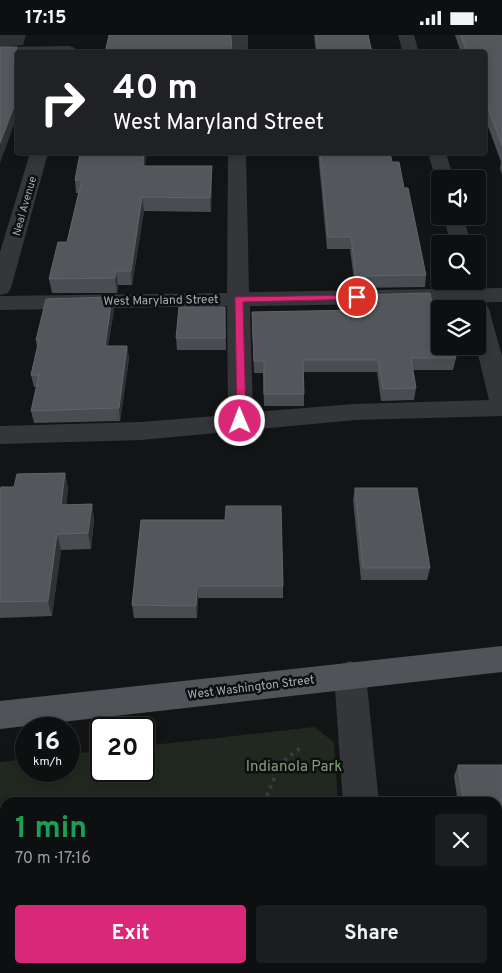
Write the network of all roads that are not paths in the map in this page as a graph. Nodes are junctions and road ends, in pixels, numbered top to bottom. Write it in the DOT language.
graph roads {
  1 [pos="73,35"];
  2 [pos="240,35"];
  3 [pos="406,35"];
  4 [pos="69,50"];
  5 [pos="240,50"];
  6 [pos="409,50"];
  7 [pos="0,52"];
  8 [pos="15,52"];
  9 [pos="38,155"];
  10 [pos="238,155"];
  11 [pos="438,155"];
  12 [pos="442,170"];
  13 [pos="0,288"];
  14 [pos="502,295"];
  15 [pos="239,299"];
  16 [pos="475,299"];
  17 [pos="0,303"];
  18 [pos="502,402"];
  19 [pos="502,408"];
  20 [pos="240,421"];
  21 [pos="0,435"];
  22 [pos="502,659"];
  23 [pos="350,675"];
  24 [pos="0,715"];
  25 [pos="360,797"];
  1 -- 4 [label="street"];
  2 -- 5 [label="street"];
  3 -- 6 [label="street"];
  7 -- 8 [label="street"];
  9 -- 13 [label="street, Neal Avenue"];
  10 -- 15 [label="street"];
  11 -- 12 [label="street"];
  14 -- 16 [label="street, West Maryland Street"];
  15 -- 16 [label="street, West Maryland Street"];
  15 -- 17 [label="street, West Maryland Street"];
  15 -- 20 [label="street"];
  16 -- 18 [label="street"];
  19 -- 20 [label="street"];
  20 -- 21 [label="street"];
  22 -- 23 [label="main road, West Washington Street"];
  23 -- 24 [label="main road, West Washington Street"];
  23 -- 25 [label="street"];
}
